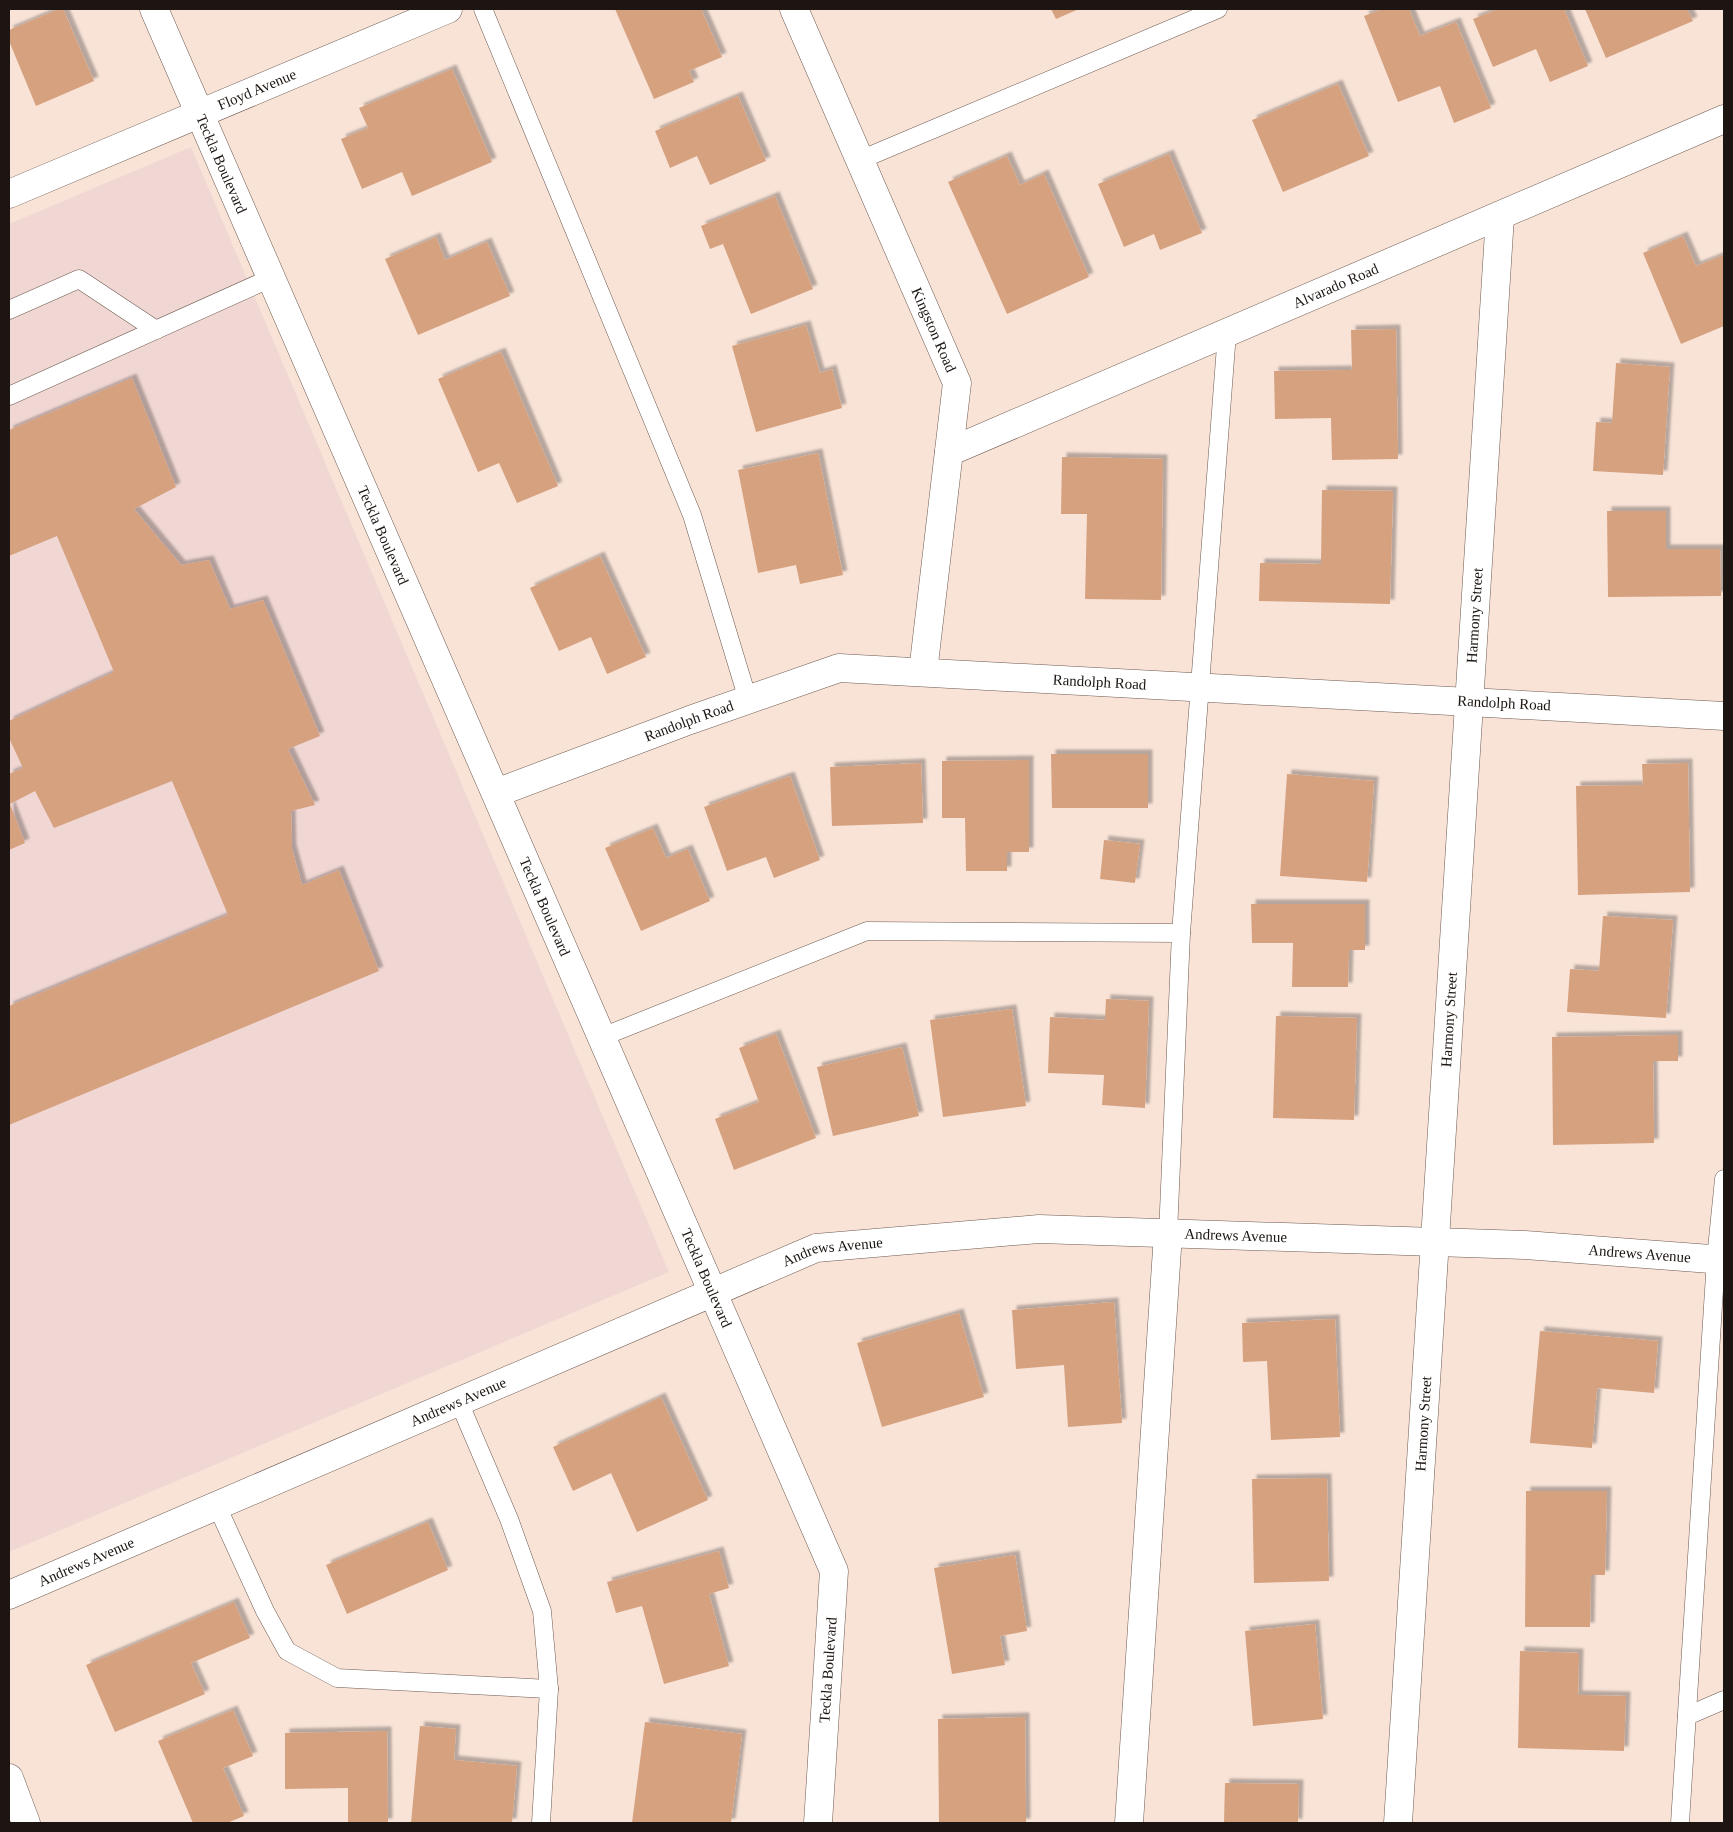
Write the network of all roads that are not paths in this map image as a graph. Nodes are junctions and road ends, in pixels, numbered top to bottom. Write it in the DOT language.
graph roads {
  1 [pos="154,9"];
  2 [pos="448,9"];
  3 [pos="483,9"];
  4 [pos="794,9"];
  5 [pos="1218,9"];
  6 [pos="199,114"];
  7 [pos="1724,119"];
  8 [pos="860,160"];
  9 [pos="9,194"];
  10 [pos="1500,216"];
  11 [pos="271,278"];
  12 [pos="9,310"];
  13 [pos="156,330"];
  14 [pos="1227,333"];
  15 [pos="9,396"];
  16 [pos="949,452"];
  17 [pos="923,672"];
  18 [pos="1201,687"];
  19 [pos="748,700"];
  20 [pos="1469,702"];
  21 [pos="1724,716"];
  22 [pos="496,793"];
  23 [pos="1181,933"];
  24 [pos="602,1037"];
  25 [pos="1724,1179"];
  26 [pos="1168,1234"];
  27 [pos="1435,1242"];
  28 [pos="1720,1260"];
  29 [pos="713,1293"];
  30 [pos="460,1402"];
  31 [pos="217,1506"];
  32 [pos="9,1595"];
  33 [pos="549,1689"];
  34 [pos="1724,1700"];
  35 [pos="1687,1716"];
  36 [pos="9,1778"];
  37 [pos="26,1823"];
  38 [pos="541,1823"];
  39 [pos="818,1823"];
  40 [pos="1129,1823"];
  41 [pos="1398,1823"];
  42 [pos="1680,1823"];
  1 -- 6 [label="street, Teckla Boulevard"];
  2 -- 6 [label="street, Floyd Avenue"];
  3 -- 19 [label="lane"];
  4 -- 8 [label="street, Kingston Road"];
  5 -- 8 [label="lane"];
  6 -- 9 [label="street, Floyd Avenue"];
  6 -- 11 [label="street, Teckla Boulevard"];
  7 -- 10 [label="street, Alvarado Road"];
  8 -- 16 [label="street, Kingston Road"];
  10 -- 14 [label="street, Alvarado Road"];
  10 -- 20 [label="street, Harmony Street"];
  11 -- 13 [label="lane"];
  11 -- 22 [label="street, Teckla Boulevard"];
  12 -- 13 [label="lane"];
  13 -- 15 [label="lane"];
  14 -- 16 [label="street, Alvarado Road"];
  14 -- 18 [label="lane"];
  16 -- 17 [label="street, Kingston Road"];
  17 -- 18 [label="street, Randolph Road"];
  17 -- 19 [label="street, Randolph Road"];
  18 -- 20 [label="street, Randolph Road"];
  18 -- 23 [label="lane"];
  19 -- 22 [label="street, Randolph Road"];
  20 -- 21 [label="street, Randolph Road"];
  20 -- 27 [label="street, Harmony Street"];
  22 -- 24 [label="street, Teckla Boulevard"];
  23 -- 24 [label="lane"];
  23 -- 26 [label="lane"];
  24 -- 29 [label="street, Teckla Boulevard"];
  25 -- 28 [label="lane"];
  26 -- 27 [label="street, Andrews Avenue"];
  26 -- 29 [label="street, Andrews Avenue"];
  26 -- 40 [label="street"];
  27 -- 28 [label="street, Andrews Avenue"];
  27 -- 41 [label="street, Harmony Street"];
  28 -- 35 [label="lane"];
  29 -- 30 [label="street, Andrews Avenue"];
  29 -- 39 [label="street, Teckla Boulevard"];
  30 -- 31 [label="street, Andrews Avenue"];
  30 -- 33 [label="lane"];
  31 -- 32 [label="street, Andrews Avenue"];
  31 -- 33 [label="lane"];
  33 -- 38 [label="lane"];
  34 -- 35 [label="lane"];
  35 -- 42 [label="lane"];
  36 -- 37 [label="street"];
}
